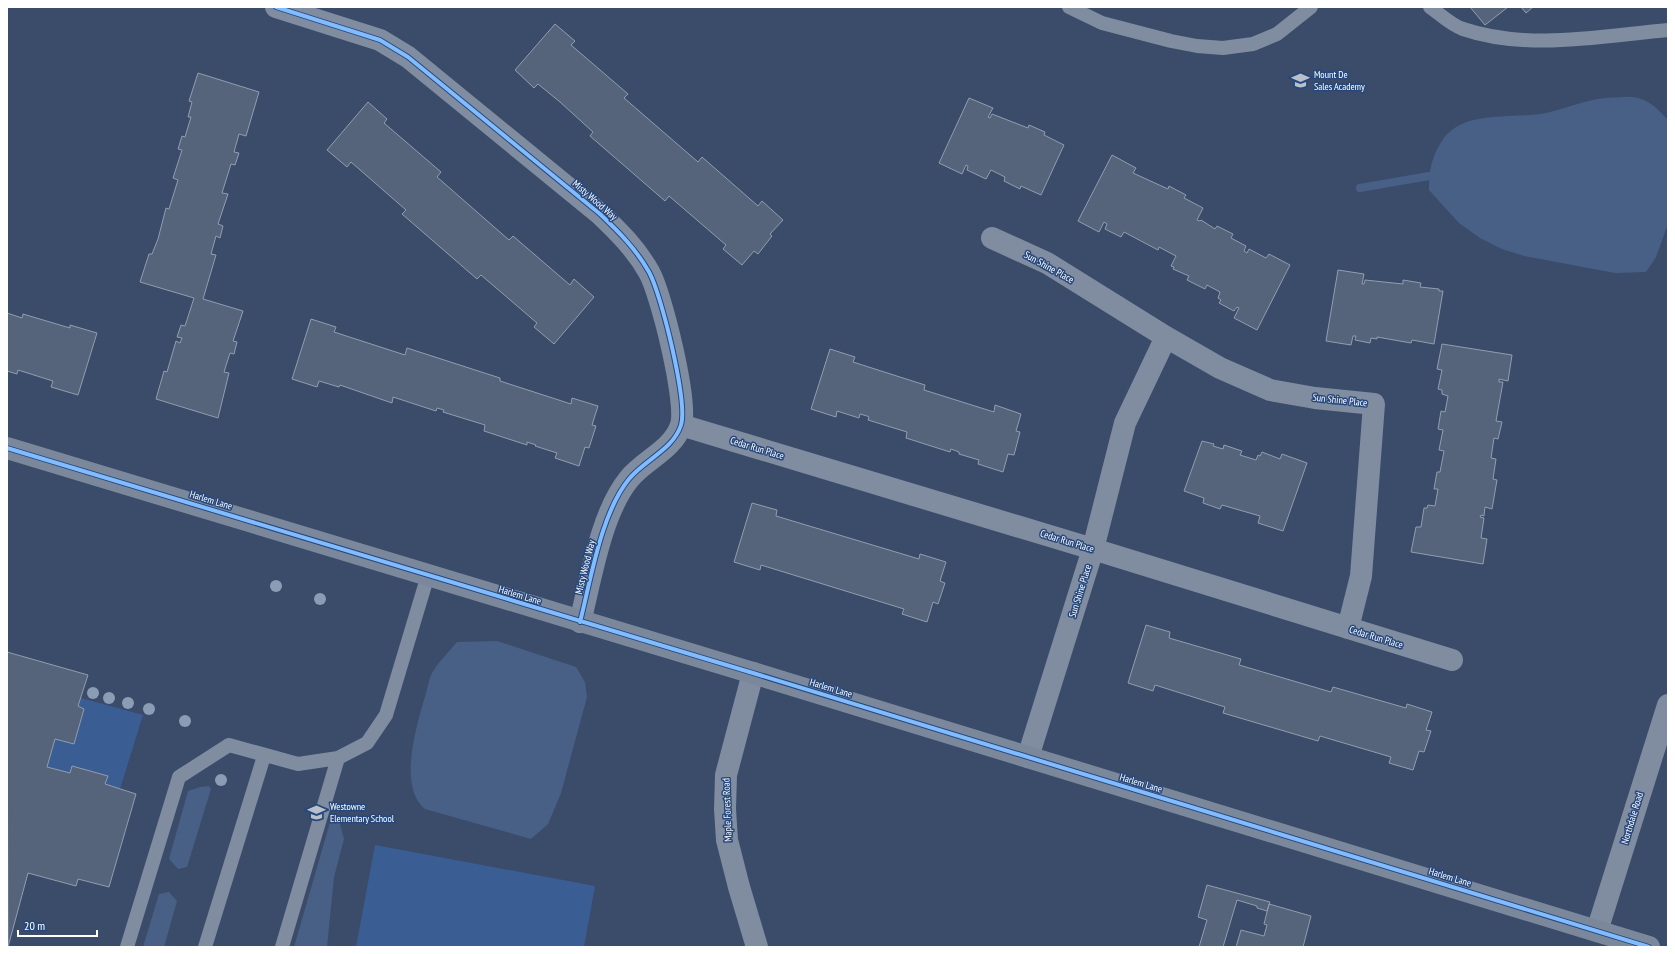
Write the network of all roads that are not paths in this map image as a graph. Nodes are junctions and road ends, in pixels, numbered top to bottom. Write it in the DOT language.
graph roads {
  1 [pos="276,7"];
  2 [pos="1069,7"];
  3 [pos="1311,7"];
  4 [pos="1430,7"];
  5 [pos="1668,30"];
  6 [pos="992,238"];
  7 [pos="1166,337"];
  8 [pos="681,425"];
  9 [pos="7,448"];
  10 [pos="1093,549"];
  11 [pos="428,575"];
  12 [pos="580,622"];
  13 [pos="1348,628"];
  14 [pos="1452,660"];
  15 [pos="753,673"];
  16 [pos="1668,705"];
  17 [pos="264,756"];
  18 [pos="1028,757"];
  19 [pos="338,758"];
  20 [pos="1597,930"];
  21 [pos="127,947"];
  22 [pos="205,947"];
  23 [pos="282,947"];
  24 [pos="758,947"];
  25 [pos="1649,947"];
  1 -- 8 [label="street, Misty Wood Way"];
  2 -- 3 [label="lane"];
  4 -- 5 [label="lane"];
  6 -- 7 [label="street, Sun Shine Place"];
  7 -- 10 [label="street, Sun Shine Place"];
  7 -- 13 [label="street, Sun Shine Place"];
  8 -- 10 [label="street, Cedar Run Place"];
  8 -- 12 [label="street, Misty Wood Way"];
  9 -- 11 [label="street, Harlem Lane"];
  10 -- 13 [label="street, Cedar Run Place"];
  10 -- 18 [label="street, Sun Shine Place"];
  11 -- 12 [label="street, Harlem Lane"];
  11 -- 19 [label="lane"];
  12 -- 15 [label="street, Harlem Lane"];
  13 -- 14 [label="street, Cedar Run Place"];
  15 -- 18 [label="street, Harlem Lane"];
  15 -- 24 [label="street, Maple Forest Road"];
  16 -- 20 [label="street, Northdale Road"];
  17 -- 19 [label="lane"];
  17 -- 21 [label="lane"];
  17 -- 22 [label="lane"];
  18 -- 20 [label="street, Harlem Lane"];
  19 -- 23 [label="lane"];
  20 -- 25 [label="street, Harlem Lane"];
}
